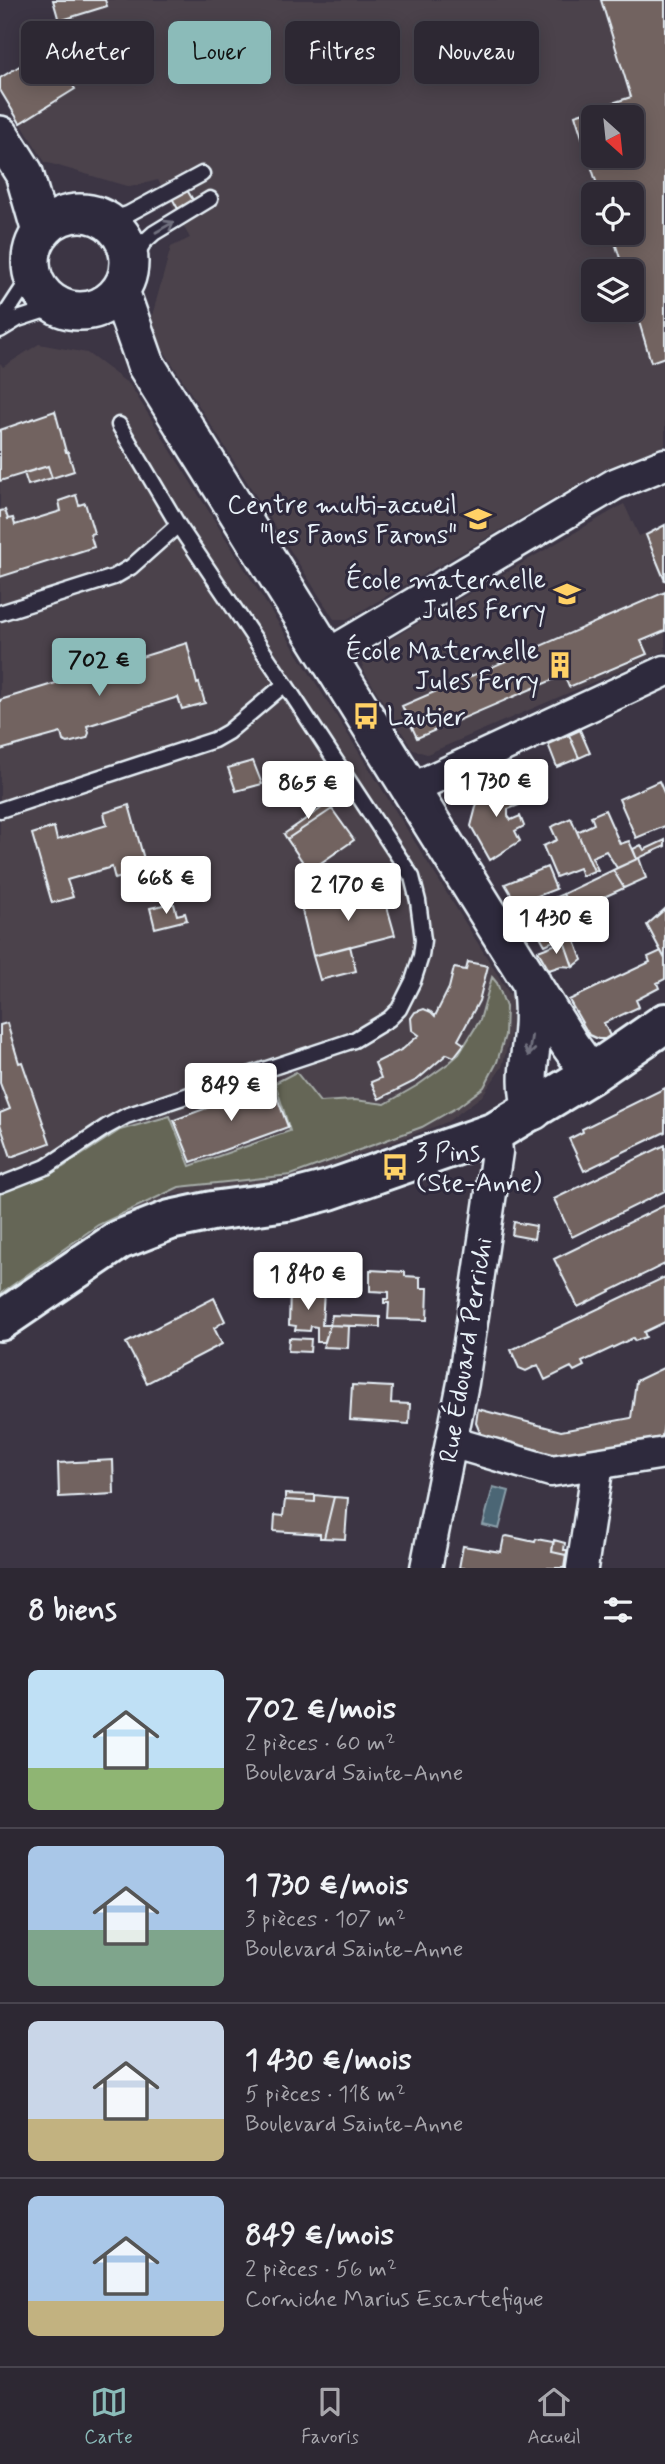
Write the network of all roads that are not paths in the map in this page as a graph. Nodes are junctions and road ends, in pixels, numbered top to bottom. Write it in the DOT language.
graph roads {
  1 [pos="0,135"];
  2 [pos="24,173"];
  3 [pos="202,174"];
  4 [pos="210,199"];
  5 [pos="93,217"];
  6 [pos="40,232"];
  7 [pos="32,274"];
  8 [pos="125,278"];
  9 [pos="73,309"];
  10 [pos="0,323"];
  11 [pos="0,330"];
  12 [pos="146,365"];
  13 [pos="119,425"];
  14 [pos="665,464"];
  15 [pos="177,524"];
  16 [pos="0,613"];
  17 [pos="327,654"];
  18 [pos="665,671"];
  19 [pos="285,684"];
  20 [pos="411,789"];
  21 [pos="0,810"];
  22 [pos="531,980"];
  23 [pos="665,1023"];
  24 [pos="591,1074"];
  25 [pos="533,1111"];
  26 [pos="495,1132"];
  27 [pos="0,1185"];
  28 [pos="0,1321"];
  29 [pos="451,1442"];
  30 [pos="665,1452"];
  31 [pos="597,1464"];
  32 [pos="426,1568"];
  33 [pos="582,1568"];
  1 -- 2 [label="street"];
  2 -- 5 [label="street"];
  2 -- 6 [label="street"];
  3 -- 5 [label="lane"];
  8 -- 4 [label="lane, one-way"];
  5 -- 6 [label="street"];
  5 -- 8 [label="street"];
  6 -- 7 [label="street"];
  7 -- 9 [label="street"];
  7 -- 10 [label="lane"];
  8 -- 9 [label="street"];
  8 -- 12 [label="street"];
  9 -- 11 [label="lane"];
  9 -- 12 [label="street"];
  12 -- 17 [label="street"];
  13 -- 15 [label="lane"];
  14 -- 17 [label="street"];
  15 -- 16 [label="lane"];
  15 -- 19 [label="lane"];
  17 -- 20 [label="street"];
  18 -- 20 [label="street"];
  19 -- 21 [label="lane"];
  19 -- 27 [label="lane"];
  20 -- 22 [label="street"];
  22 -- 24 [label="street"];
  22 -- 25 [label="street, one-way"];
  23 -- 24 [label="main road"];
  24 -- 25 [label="main road"];
  25 -- 26 [label="main road"];
  26 -- 28 [label="main road"];
  26 -- 29 [label="street, Rue Édouard Perrichi"];
  29 -- 31 [label="street"];
  29 -- 32 [label="street, Rue Édouard Perrichi"];
  30 -- 31 [label="street"];
  31 -- 33 [label="street"];
}
